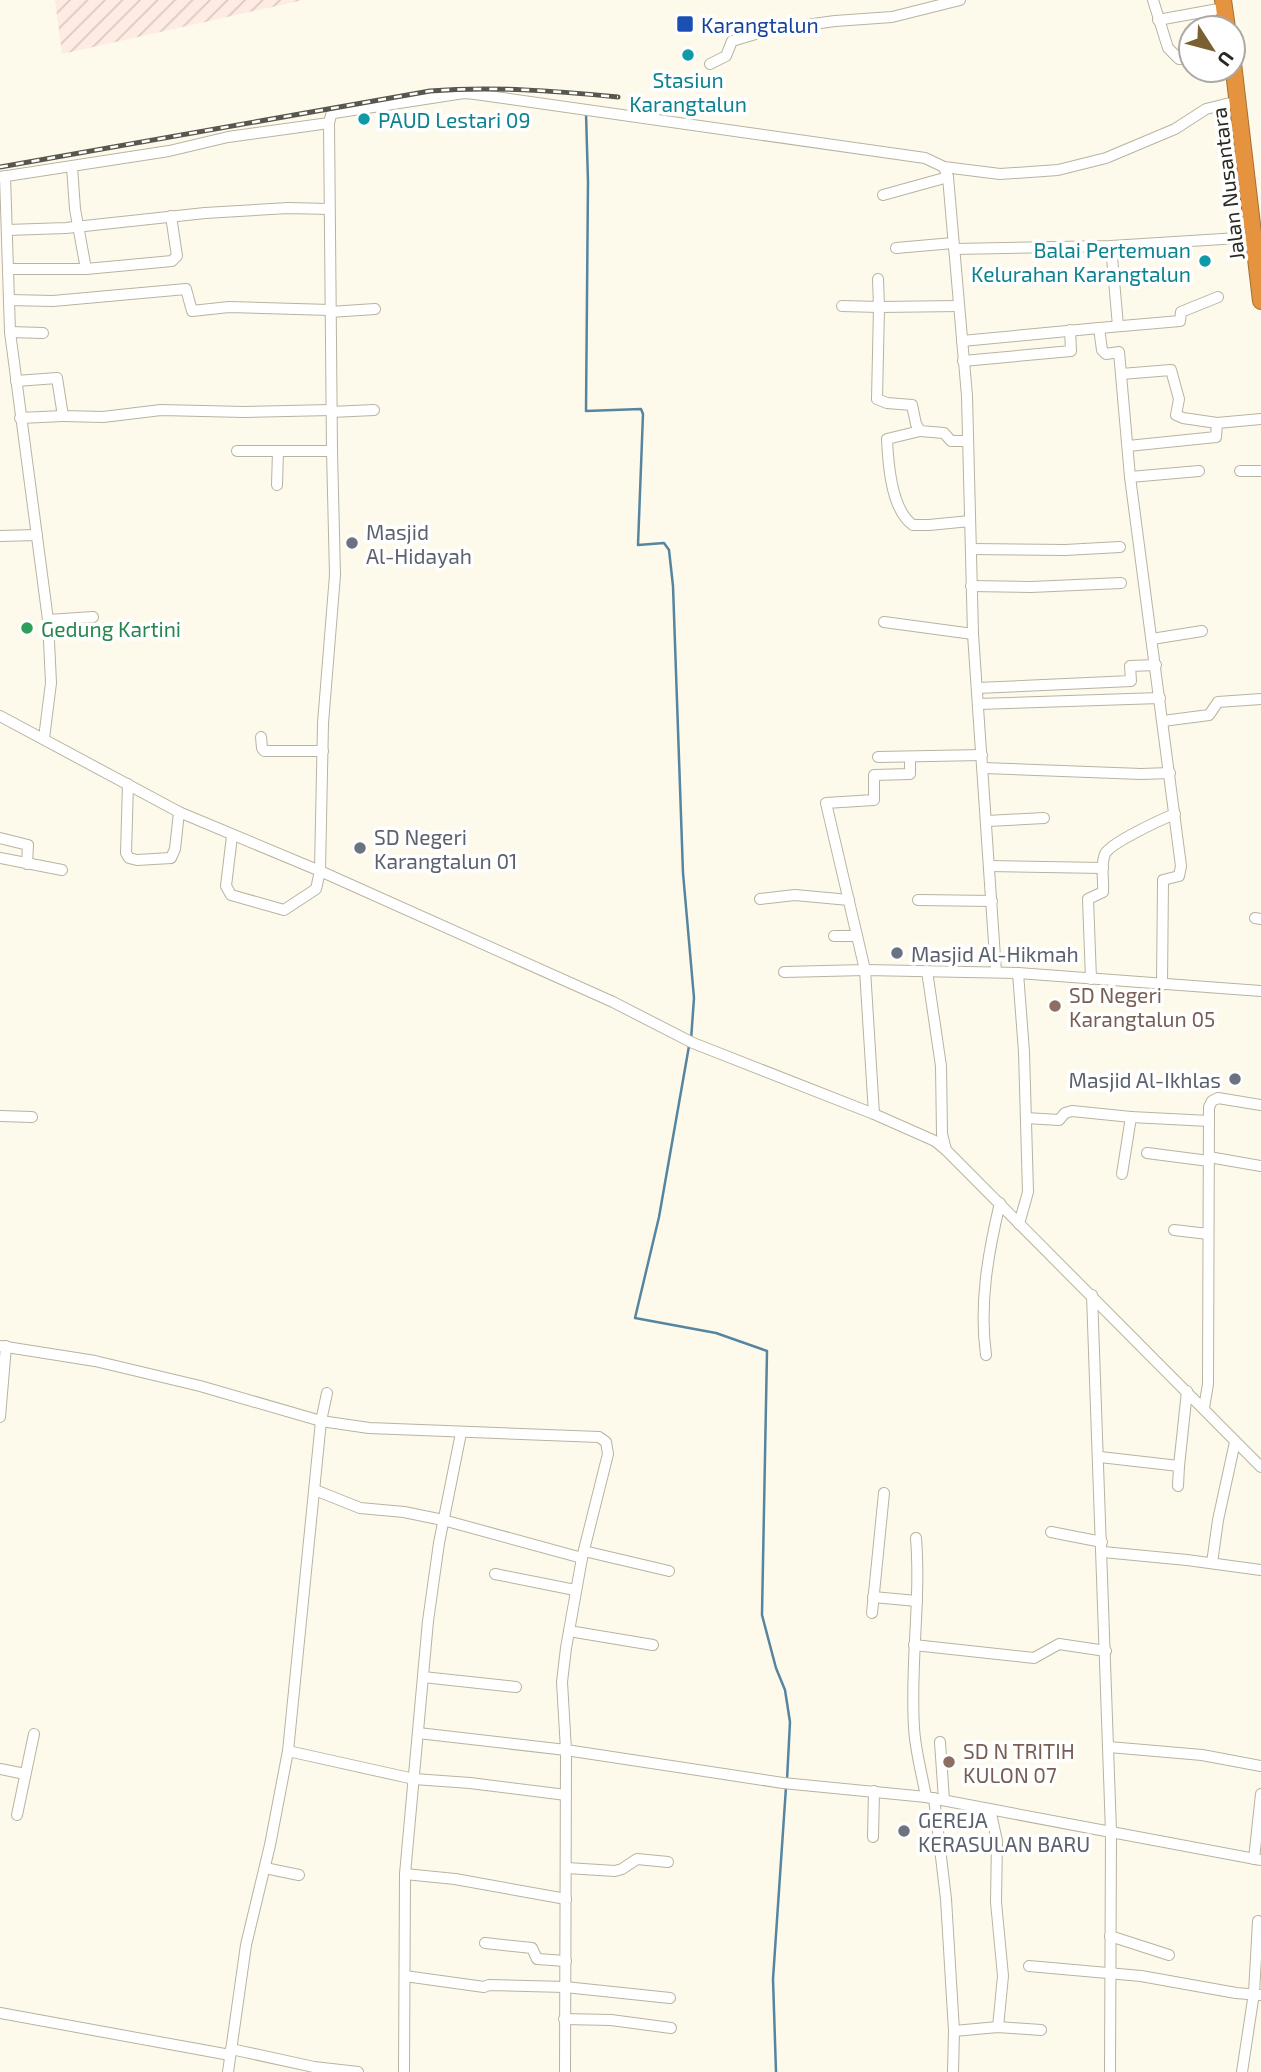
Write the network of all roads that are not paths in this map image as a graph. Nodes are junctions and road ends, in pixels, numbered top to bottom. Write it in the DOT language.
graph roads {
  1 [pos="960,0"];
  2 [pos="1153,0"];
  3 [pos="1224,4"];
  4 [pos="1158,20"];
  5 [pos="1177,58"];
  6 [pos="710,64"];
  7 [pos="1236,84"];
  8 [pos="1238,101"];
  9 [pos="329,123"];
  10 [pos="72,167"];
  11 [pos="946,172"];
  12 [pos="3,177"];
  13 [pos="883,195"];
  14 [pos="329,209"];
  15 [pos="172,216"];
  16 [pos="78,226"];
  17 [pos="6,230"];
  18 [pos="1254,237"];
  19 [pos="954,246"];
  20 [pos="1111,246"];
  21 [pos="896,248"];
  22 [pos="8,269"];
  23 [pos="86,269"];
  24 [pos="878,279"];
  25 [pos="6,294"];
  26 [pos="1218,297"];
  27 [pos="1261,301"];
  28 [pos="842,306"];
  29 [pos="959,306"];
  30 [pos="879,307"];
  31 [pos="375,310"];
  32 [pos="330,311"];
  33 [pos="1118,326"];
  34 [pos="1099,328"];
  35 [pos="1070,330"];
  36 [pos="10,332"];
  37 [pos="43,333"];
  38 [pos="962,341"];
  39 [pos="963,360"];
  40 [pos="1121,374"];
  41 [pos="16,382"];
  42 [pos="374,410"];
  43 [pos="331,411"];
  44 [pos="63,416"];
  45 [pos="20,418"];
  46 [pos="1261,419"];
  47 [pos="1217,423"];
  48 [pos="920,431"];
  49 [pos="968,442"];
  50 [pos="1128,446"];
  51 [pos="237,451"];
  52 [pos="278,451"];
  53 [pos="332,451"];
  54 [pos="1199,471"];
  55 [pos="1240,471"];
  56 [pos="1261,471"];
  57 [pos="1130,477"];
  58 [pos="277,485"];
  59 [pos="970,521"];
  60 [pos="37,535"];
  61 [pos="0,536"];
  62 [pos="1120,547"];
  63 [pos="971,550"];
  64 [pos="1121,583"];
  65 [pos="971,586"];
  66 [pos="93,617"];
  67 [pos="48,620"];
  68 [pos="884,622"];
  69 [pos="1202,631"];
  70 [pos="973,634"];
  71 [pos="1152,639"];
  72 [pos="1156,665"];
  73 [pos="977,688"];
  74 [pos="1160,698"];
  75 [pos="1261,699"];
  76 [pos="978,704"];
  77 [pos="0,716"];
  78 [pos="1163,720"];
  79 [pos="261,737"];
  80 [pos="44,738"];
  81 [pos="323,751"];
  82 [pos="982,755"];
  83 [pos="878,757"];
  84 [pos="910,757"];
  85 [pos="983,768"];
  86 [pos="1170,772"];
  87 [pos="128,784"];
  88 [pos="179,812"];
  89 [pos="1175,814"];
  90 [pos="1044,818"];
  91 [pos="987,821"];
  92 [pos="232,836"];
  93 [pos="0,838"];
  94 [pos="0,858"];
  95 [pos="27,864"];
  96 [pos="989,866"];
  97 [pos="1103,868"];
  98 [pos="62,870"];
  99 [pos="320,871"];
  100 [pos="760,899"];
  101 [pos="849,900"];
  102 [pos="918,900"];
  103 [pos="992,901"];
  104 [pos="834,936"];
  105 [pos="857,936"];
  106 [pos="865,970"];
  107 [pos="928,971"];
  108 [pos="784,972"];
  109 [pos="996,972"];
  110 [pos="1018,973"];
  111 [pos="1091,979"];
  112 [pos="1162,985"];
  113 [pos="1261,991"];
  114 [pos="1261,1105"];
  115 [pos="874,1114"];
  116 [pos="0,1116"];
  117 [pos="32,1117"];
  118 [pos="1131,1117"];
  119 [pos="1026,1118"];
  120 [pos="1209,1121"];
  121 [pos="946,1150"];
  122 [pos="1147,1153"];
  123 [pos="1209,1159"];
  124 [pos="1261,1166"];
  125 [pos="1122,1174"];
  126 [pos="1000,1203"];
  127 [pos="1019,1224"];
  128 [pos="1174,1230"];
  129 [pos="1209,1234"];
  130 [pos="1092,1295"];
  131 [pos="3,1346"];
  132 [pos="986,1355"];
  133 [pos="1187,1391"];
  134 [pos="327,1393"];
  135 [pos="1204,1408"];
  136 [pos="0,1417"];
  137 [pos="321,1421"];
  138 [pos="461,1433"];
  139 [pos="1235,1442"];
  140 [pos="1100,1457"];
  141 [pos="1180,1465"];
  142 [pos="1261,1467"];
  143 [pos="1178,1486"];
  144 [pos="314,1490"];
  145 [pos="884,1493"];
  146 [pos="443,1520"];
  147 [pos="1051,1532"];
  148 [pos="916,1538"];
  149 [pos="1102,1547"];
  150 [pos="583,1554"];
  151 [pos="1212,1563"];
  152 [pos="1261,1570"];
  153 [pos="669,1571"];
  154 [pos="495,1574"];
  155 [pos="575,1590"];
  156 [pos="873,1597"];
  157 [pos="917,1601"];
  158 [pos="872,1613"];
  159 [pos="569,1631"];
  160 [pos="653,1645"];
  161 [pos="914,1645"];
  162 [pos="1106,1651"];
  163 [pos="423,1677"];
  164 [pos="516,1687"];
  165 [pos="418,1733"];
  166 [pos="34,1734"];
  167 [pos="940,1742"];
  168 [pos="1109,1747"];
  169 [pos="566,1750"];
  170 [pos="288,1751"];
  171 [pos="1261,1766"];
  172 [pos="0,1769"];
  173 [pos="25,1774"];
  174 [pos="414,1779"];
  175 [pos="874,1791"];
  176 [pos="1261,1794"];
  177 [pos="566,1795"];
  178 [pos="935,1798"];
  179 [pos="990,1809"];
  180 [pos="17,1815"];
  181 [pos="1111,1832"];
  182 [pos="873,1837"];
  183 [pos="1257,1859"];
  184 [pos="668,1861"];
  185 [pos="265,1868"];
  186 [pos="566,1868"];
  187 [pos="405,1874"];
  188 [pos="299,1875"];
  189 [pos="566,1899"];
  190 [pos="1258,1921"];
  191 [pos="1110,1936"];
  192 [pos="485,1943"];
  193 [pos="1169,1955"];
  194 [pos="566,1961"];
  195 [pos="1029,1966"];
  196 [pos="1110,1973"];
  197 [pos="405,1976"];
  198 [pos="565,1987"];
  199 [pos="1257,1994"];
  200 [pos="670,1998"];
  201 [pos="0,2013"];
  202 [pos="564,2019"];
  203 [pos="999,2027"];
  204 [pos="671,2028"];
  205 [pos="1041,2030"];
  206 [pos="954,2031"];
  207 [pos="230,2052"];
  208 [pos="317,2070"];
  209 [pos="228,2072"];
  210 [pos="358,2072"];
  211 [pos="404,2072"];
  212 [pos="565,2072"];
  213 [pos="953,2072"];
  214 [pos="1110,2072"];
  215 [pos="1242,2072"];
  1 -- 6 [label="street"];
  2 -- 4 [label="street"];
  3 -- 4 [label="street"];
  4 -- 5 [label="street"];
  7 -- 8 [label="highway, Jalan Nusantara"];
  8 -- 11 [label="street"];
  8 -- 18 [label="highway, Jalan Nusantara"];
  9 -- 10 [label="street"];
  9 -- 11 [label="street"];
  9 -- 14 [label="street"];
  10 -- 12 [label="street"];
  10 -- 16 [label="street"];
  11 -- 13 [label="street"];
  11 -- 19 [label="street"];
  12 -- 17 [label="street"];
  14 -- 15 [label="street"];
  14 -- 32 [label="street"];
  15 -- 16 [label="street"];
  15 -- 23 [label="street"];
  16 -- 17 [label="street"];
  16 -- 23 [label="street"];
  17 -- 22 [label="street"];
  18 -- 20 [label="street"];
  18 -- 27 [label="highway, Jalan Nusantara"];
  19 -- 20 [label="street"];
  19 -- 21 [label="street"];
  19 -- 29 [label="street"];
  20 -- 33 [label="street"];
  22 -- 23 [label="street"];
  22 -- 25 [label="street"];
  24 -- 30 [label="street"];
  25 -- 32 [label="street"];
  25 -- 36 [label="street"];
  26 -- 33 [label="street"];
  28 -- 30 [label="street"];
  29 -- 30 [label="street"];
  29 -- 38 [label="street"];
  30 -- 48 [label="street"];
  31 -- 32 [label="street"];
  32 -- 43 [label="street"];
  33 -- 34 [label="street"];
  34 -- 35 [label="street"];
  34 -- 40 [label="street"];
  35 -- 38 [label="street"];
  35 -- 39 [label="street"];
  36 -- 37 [label="street"];
  36 -- 41 [label="street"];
  38 -- 39 [label="street"];
  39 -- 49 [label="street"];
  40 -- 47 [label="street"];
  40 -- 50 [label="street"];
  41 -- 44 [label="street"];
  41 -- 45 [label="street"];
  42 -- 43 [label="street"];
  43 -- 44 [label="street"];
  43 -- 53 [label="street"];
  44 -- 45 [label="street"];
  45 -- 60 [label="street"];
  46 -- 47 [label="street"];
  47 -- 50 [label="street"];
  48 -- 49 [label="street"];
  48 -- 59 [label="street"];
  49 -- 59 [label="street"];
  50 -- 57 [label="street"];
  51 -- 52 [label="street"];
  52 -- 53 [label="street"];
  52 -- 58 [label="street"];
  53 -- 81 [label="street"];
  54 -- 57 [label="street"];
  55 -- 56 [label="street"];
  57 -- 71 [label="street"];
  59 -- 63 [label="street"];
  60 -- 61 [label="street"];
  60 -- 67 [label="street"];
  62 -- 63 [label="street"];
  63 -- 65 [label="street"];
  64 -- 65 [label="street"];
  65 -- 70 [label="street"];
  66 -- 67 [label="street"];
  67 -- 80 [label="street"];
  68 -- 70 [label="street"];
  69 -- 71 [label="street"];
  70 -- 73 [label="street"];
  71 -- 72 [label="street"];
  72 -- 73 [label="street"];
  72 -- 74 [label="street"];
  73 -- 76 [label="street"];
  74 -- 76 [label="street"];
  74 -- 78 [label="street"];
  75 -- 78 [label="street"];
  76 -- 82 [label="street"];
  77 -- 80 [label="street"];
  78 -- 86 [label="street"];
  79 -- 81 [label="street"];
  80 -- 87 [label="street"];
  81 -- 99 [label="street"];
  82 -- 84 [label="street"];
  82 -- 85 [label="street"];
  83 -- 84 [label="street"];
  84 -- 101 [label="street"];
  85 -- 86 [label="street"];
  85 -- 91 [label="street"];
  86 -- 89 [label="street"];
  87 -- 88 [label="street"];
  87 -- 88 [label="street"];
  88 -- 92 [label="street"];
  89 -- 97 [label="street"];
  89 -- 112 [label="street"];
  90 -- 91 [label="street"];
  91 -- 96 [label="street"];
  92 -- 99 [label="street"];
  92 -- 99 [label="street"];
  93 -- 95 [label="street"];
  94 -- 95 [label="street"];
  95 -- 98 [label="street"];
  96 -- 97 [label="street"];
  96 -- 103 [label="street"];
  97 -- 111 [label="street"];
  99 -- 115 [label="street"];
  100 -- 101 [label="street"];
  101 -- 105 [label="street"];
  102 -- 103 [label="street"];
  103 -- 109 [label="street"];
  104 -- 105 [label="street"];
  105 -- 106 [label="street"];
  106 -- 107 [label="street"];
  106 -- 108 [label="street"];
  106 -- 115 [label="street"];
  107 -- 109 [label="street"];
  107 -- 121 [label="street"];
  109 -- 110 [label="street"];
  110 -- 111 [label="street"];
  110 -- 119 [label="street"];
  111 -- 112 [label="street"];
  112 -- 113 [label="street"];
  114 -- 120 [label="street"];
  115 -- 121 [label="street"];
  116 -- 117 [label="street"];
  118 -- 119 [label="street"];
  118 -- 120 [label="street"];
  118 -- 125 [label="street"];
  119 -- 127 [label="street"];
  120 -- 123 [label="street"];
  121 -- 126 [label="street"];
  122 -- 123 [label="street"];
  123 -- 124 [label="street"];
  123 -- 129 [label="street"];
  126 -- 127 [label="street"];
  126 -- 132 [label="street"];
  127 -- 130 [label="street"];
  128 -- 129 [label="street"];
  129 -- 135 [label="street"];
  130 -- 133 [label="street"];
  130 -- 140 [label="street"];
  131 -- 136 [label="street"];
  131 -- 137 [label="street"];
  133 -- 135 [label="street"];
  133 -- 141 [label="street"];
  134 -- 137 [label="street"];
  135 -- 139 [label="street"];
  137 -- 138 [label="street"];
  137 -- 144 [label="street"];
  138 -- 146 [label="street"];
  138 -- 150 [label="street"];
  139 -- 142 [label="street"];
  139 -- 151 [label="street"];
  140 -- 141 [label="street"];
  140 -- 149 [label="street"];
  141 -- 143 [label="street"];
  144 -- 146 [label="street"];
  144 -- 170 [label="street"];
  145 -- 156 [label="street"];
  146 -- 150 [label="street"];
  146 -- 163 [label="street"];
  147 -- 149 [label="street"];
  148 -- 157 [label="street"];
  149 -- 151 [label="street"];
  149 -- 162 [label="street"];
  150 -- 153 [label="street"];
  150 -- 155 [label="street"];
  151 -- 152 [label="street"];
  154 -- 155 [label="street"];
  155 -- 159 [label="street"];
  156 -- 157 [label="street"];
  156 -- 158 [label="street"];
  157 -- 161 [label="street"];
  159 -- 160 [label="street"];
  159 -- 169 [label="street"];
  161 -- 162 [label="street"];
  161 -- 178 [label="street"];
  162 -- 168 [label="street"];
  163 -- 164 [label="street"];
  163 -- 165 [label="street"];
  165 -- 169 [label="street"];
  165 -- 174 [label="street"];
  166 -- 173 [label="street"];
  167 -- 178 [label="street"];
  168 -- 171 [label="street"];
  168 -- 181 [label="street"];
  169 -- 175 [label="street"];
  169 -- 177 [label="street"];
  170 -- 174 [label="street"];
  170 -- 185 [label="street"];
  172 -- 173 [label="street"];
  173 -- 180 [label="street"];
  174 -- 177 [label="street"];
  174 -- 187 [label="street"];
  175 -- 178 [label="street"];
  175 -- 182 [label="street"];
  176 -- 183 [label="street"];
  177 -- 186 [label="street"];
  178 -- 179 [label="street"];
  178 -- 206 [label="street"];
  179 -- 181 [label="street"];
  179 -- 203 [label="street"];
  181 -- 183 [label="street"];
  181 -- 191 [label="street"];
  184 -- 186 [label="street"];
  185 -- 188 [label="street"];
  185 -- 207 [label="street"];
  186 -- 189 [label="street"];
  187 -- 189 [label="street"];
  187 -- 197 [label="street"];
  189 -- 194 [label="street"];
  190 -- 199 [label="street"];
  191 -- 193 [label="street"];
  191 -- 196 [label="street"];
  192 -- 194 [label="street"];
  194 -- 198 [label="street"];
  195 -- 196 [label="street"];
  196 -- 199 [label="street"];
  196 -- 214 [label="street"];
  197 -- 198 [label="street"];
  197 -- 211 [label="street"];
  198 -- 200 [label="street"];
  198 -- 202 [label="street"];
  199 -- 215 [label="street"];
  201 -- 207 [label="street"];
  202 -- 204 [label="street"];
  202 -- 212 [label="street"];
  203 -- 205 [label="street"];
  203 -- 206 [label="street"];
  206 -- 213 [label="street"];
  207 -- 208 [label="street"];
  207 -- 209 [label="street"];
  208 -- 210 [label="street"];
}
